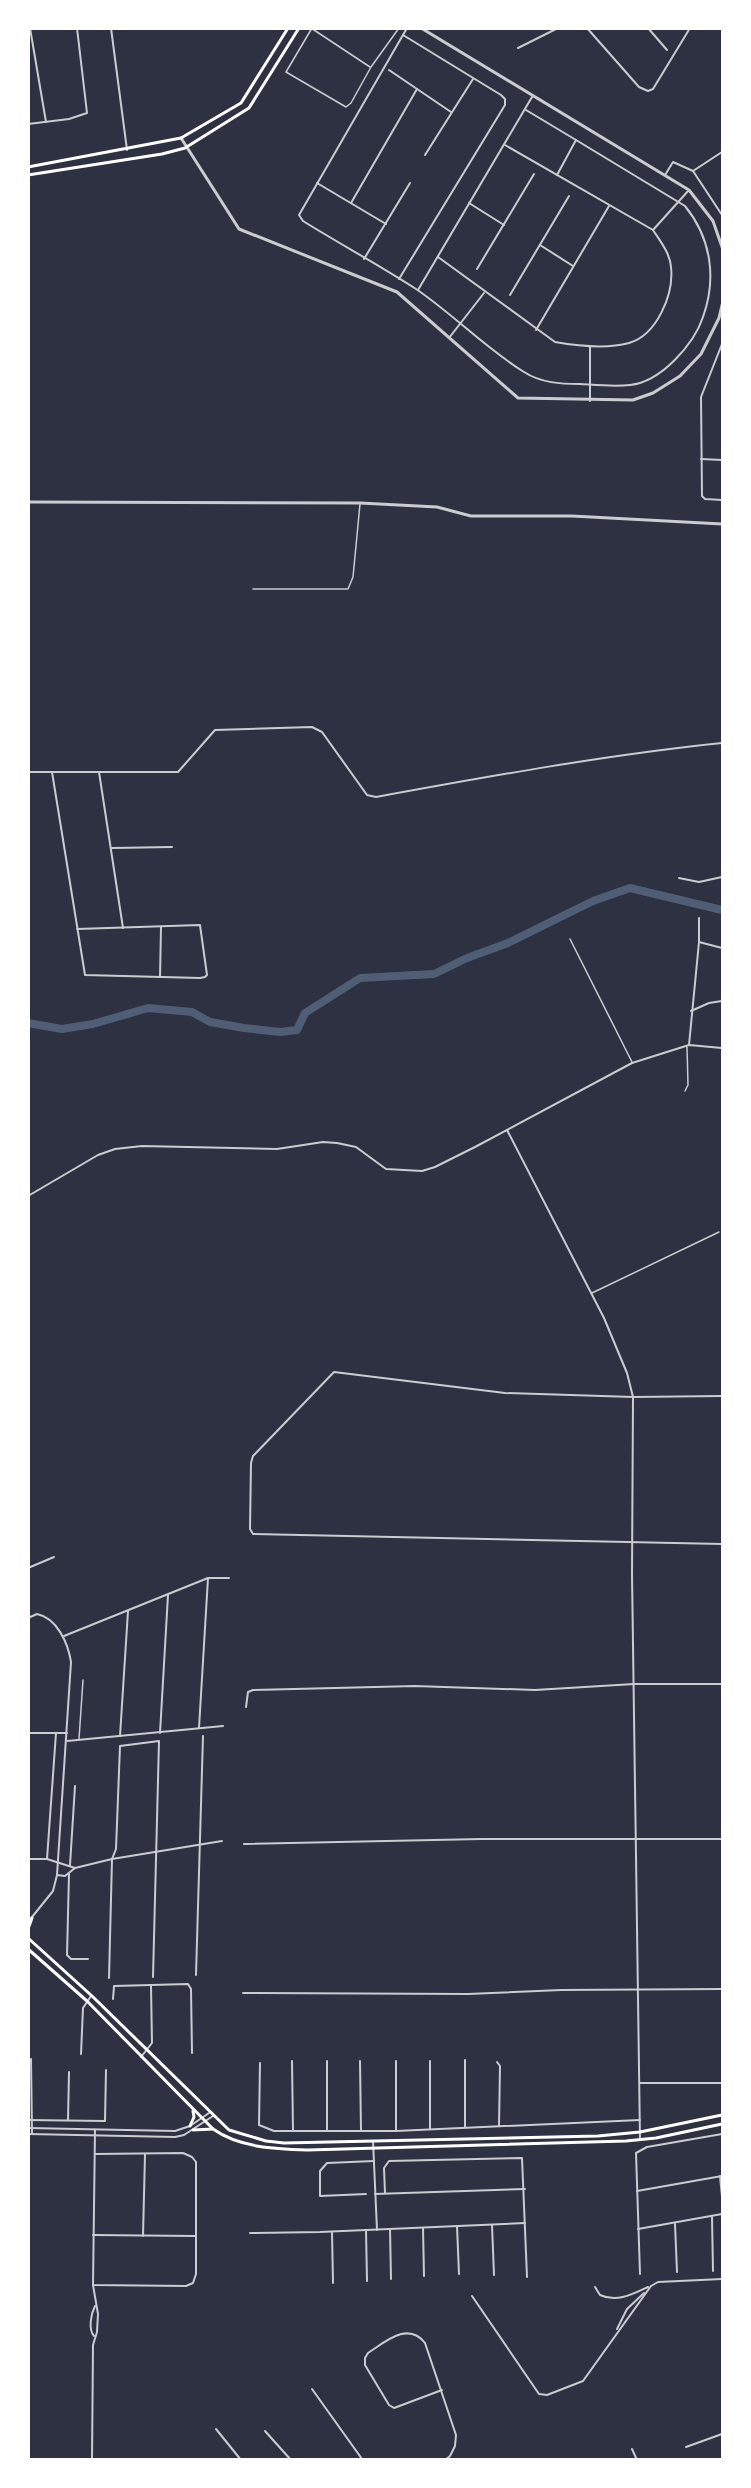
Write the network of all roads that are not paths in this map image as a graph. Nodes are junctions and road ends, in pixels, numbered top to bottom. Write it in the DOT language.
graph roads {
  1 [pos="30,28"];
  2 [pos="77,28"];
  3 [pos="111,28"];
  4 [pos="288,28"];
  5 [pos="299,28"];
  6 [pos="390,28"];
  7 [pos="399,28"];
  8 [pos="407,28"];
  9 [pos="421,28"];
  10 [pos="558,28"];
  11 [pos="587,28"];
  12 [pos="648,28"];
  13 [pos="690,28"];
  14 [pos="312,29"];
  15 [pos="395,32"];
  16 [pos="403,35"];
  17 [pos="518,48"];
  18 [pos="667,50"];
  19 [pos="371,67"];
  20 [pos="389,70"];
  21 [pos="473,78"];
  22 [pos="417,89"];
  23 [pos="533,95"];
  24 [pos="525,110"];
  25 [pos="452,113"];
  26 [pos="46,122"];
  27 [pos="28,124"];
  28 [pos="181,138"];
  29 [pos="576,140"];
  30 [pos="505,145"];
  31 [pos="185,148"];
  32 [pos="127,150"];
  33 [pos="723,152"];
  34 [pos="425,155"];
  35 [pos="28,166"];
  36 [pos="693,171"];
  37 [pos="534,174"];
  38 [pos="556,175"];
  39 [pos="665,175"];
  40 [pos="28,176"];
  41 [pos="317,183"];
  42 [pos="410,183"];
  43 [pos="689,190"];
  44 [pos="569,196"];
  45 [pos="679,202"];
  46 [pos="351,203"];
  47 [pos="469,203"];
  48 [pos="609,206"];
  49 [pos="723,215"];
  50 [pos="386,224"];
  51 [pos="504,225"];
  52 [pos="652,230"];
  53 [pos="540,245"];
  54 [pos="723,247"];
  55 [pos="438,257"];
  56 [pos="364,259"];
  57 [pos="573,267"];
  58 [pos="477,269"];
  59 [pos="399,279"];
  60 [pos="418,290"];
  61 [pos="484,292"];
  62 [pos="510,295"];
  63 [pos="723,305"];
  64 [pos="460,324"];
  65 [pos="536,330"];
  66 [pos="449,338"];
  67 [pos="723,344"];
  68 [pos="590,345"];
  69 [pos="590,385"];
  70 [pos="590,401"];
  71 [pos="701,459"];
  72 [pos="723,460"];
  73 [pos="723,500"];
  74 [pos="28,502"];
  75 [pos="360,503"];
  76 [pos="723,524"];
  77 [pos="253,589"];
  78 [pos="723,743"];
  79 [pos="28,772"];
  80 [pos="52,772"];
  81 [pos="99,772"];
  82 [pos="172,847"];
  83 [pos="112,848"];
  84 [pos="723,877"];
  85 [pos="679,878"];
  86 [pos="699,918"];
  87 [pos="161,927"];
  88 [pos="123,928"];
  89 [pos="77,929"];
  90 [pos="570,939"];
  91 [pos="699,942"];
  92 [pos="723,948"];
  93 [pos="160,977"];
  94 [pos="723,1001"];
  95 [pos="691,1011"];
  96 [pos="688,1045"];
  97 [pos="723,1048"];
  98 [pos="632,1063"];
  99 [pos="685,1091"];
  100 [pos="507,1130"];
  101 [pos="28,1196"];
  102 [pos="718,1232"];
  103 [pos="592,1293"];
  104 [pos="723,1396"];
  105 [pos="633,1397"];
  106 [pos="632,1543"];
  107 [pos="723,1544"];
  108 [pos="54,1557"];
  109 [pos="28,1568"];
  110 [pos="208,1578"];
  111 [pos="229,1578"];
  112 [pos="168,1593"];
  113 [pos="128,1610"];
  114 [pos="28,1618"];
  115 [pos="63,1636"];
  116 [pos="83,1680"];
  117 [pos="634,1684"];
  118 [pos="723,1684"];
  119 [pos="246,1707"];
  120 [pos="223,1726"];
  121 [pos="199,1728"];
  122 [pos="67,1732"];
  123 [pos="28,1733"];
  124 [pos="56,1733"];
  125 [pos="160,1733"];
  126 [pos="120,1736"];
  127 [pos="203,1736"];
  128 [pos="78,1740"];
  129 [pos="67,1741"];
  130 [pos="75,1786"];
  131 [pos="637,1838"];
  132 [pos="723,1839"];
  133 [pos="222,1841"];
  134 [pos="201,1844"];
  135 [pos="244,1844"];
  136 [pos="157,1851"];
  137 [pos="112,1858"];
  138 [pos="28,1859"];
  139 [pos="46,1859"];
  140 [pos="58,1862"];
  141 [pos="70,1865"];
  142 [pos="75,1868"];
  143 [pos="69,1874"];
  144 [pos="57,1875"];
  145 [pos="30,1920"];
  146 [pos="28,1929"];
  147 [pos="28,1938"];
  148 [pos="28,1949"];
  149 [pos="88,1959"];
  150 [pos="196,1975"];
  151 [pos="153,1977"];
  152 [pos="109,1978"];
  153 [pos="151,1985"];
  154 [pos="638,1989"];
  155 [pos="723,1989"];
  156 [pos="243,1994"];
  157 [pos="92,1996"];
  158 [pos="113,1999"];
  159 [pos="87,2001"];
  160 [pos="147,2050"];
  161 [pos="192,2053"];
  162 [pos="81,2054"];
  163 [pos="141,2057"];
  164 [pos="32,2059"];
  165 [pos="465,2060"];
  166 [pos="292,2061"];
  167 [pos="327,2061"];
  168 [pos="360,2061"];
  169 [pos="396,2061"];
  170 [pos="430,2061"];
  171 [pos="260,2062"];
  172 [pos="497,2062"];
  173 [pos="106,2070"];
  174 [pos="69,2072"];
  175 [pos="640,2083"];
  176 [pos="723,2083"];
  177 [pos="192,2107"];
  178 [pos="209,2113"];
  179 [pos="723,2115"];
  180 [pos="213,2116"];
  181 [pos="202,2118"];
  182 [pos="30,2120"];
  183 [pos="68,2120"];
  184 [pos="640,2120"];
  185 [pos="206,2121"];
  186 [pos="723,2124"];
  187 [pos="190,2126"];
  188 [pos="500,2126"];
  189 [pos="465,2127"];
  190 [pos="30,2128"];
  191 [pos="213,2129"];
  192 [pos="430,2129"];
  193 [pos="95,2130"];
  194 [pos="193,2130"];
  195 [pos="293,2131"];
  196 [pos="327,2131"];
  197 [pos="361,2131"];
  198 [pos="396,2131"];
  199 [pos="640,2132"];
  200 [pos="30,2134"];
  201 [pos="723,2134"];
  202 [pos="96,2135"];
  203 [pos="640,2140"];
  204 [pos="373,2142"];
  205 [pos="374,2148"];
  206 [pos="145,2153"];
  207 [pos="95,2154"];
  208 [pos="374,2161"];
  209 [pos="721,2176"];
  210 [pos="525,2189"];
  211 [pos="637,2191"];
  212 [pos="385,2193"];
  213 [pos="366,2194"];
  214 [pos="375,2194"];
  215 [pos="723,2196"];
  216 [pos="723,2214"];
  217 [pos="712,2216"];
  218 [pos="525,2223"];
  219 [pos="675,2223"];
  220 [pos="492,2225"];
  221 [pos="457,2226"];
  222 [pos="423,2228"];
  223 [pos="390,2229"];
  224 [pos="638,2229"];
  225 [pos="366,2230"];
  226 [pos="377,2230"];
  227 [pos="332,2232"];
  228 [pos="250,2233"];
  229 [pos="93,2235"];
  230 [pos="143,2236"];
  231 [pos="196,2236"];
  232 [pos="713,2271"];
  233 [pos="677,2272"];
  234 [pos="459,2274"];
  235 [pos="640,2274"];
  236 [pos="494,2275"];
  237 [pos="424,2276"];
  238 [pos="527,2277"];
  239 [pos="391,2279"];
  240 [pos="723,2279"];
  241 [pos="367,2281"];
  242 [pos="333,2283"];
  243 [pos="93,2285"];
  244 [pos="651,2286"];
  245 [pos="595,2287"];
  246 [pos="472,2296"];
  247 [pos="95,2306"];
  248 [pos="94,2336"];
  249 [pos="312,2389"];
  250 [pos="442,2390"];
  251 [pos="216,2429"];
  252 [pos="265,2431"];
  253 [pos="723,2434"];
  254 [pos="686,2447"];
  255 [pos="632,2449"];
  256 [pos="361,2459"];
  257 [pos="92,2460"];
  258 [pos="241,2460"];
  259 [pos="291,2460"];
  260 [pos="378,2460"];
  261 [pos="445,2460"];
  262 [pos="637,2460"];
  1 -- 26 [label="street"];
  2 -- 26 [label="street"];
  3 -- 32 [label="street"];
  4 -- 28 [label="main road"];
  5 -- 31 [label="main road"];
  6 -- 15 [label="lane"];
  7 -- 15 [label="lane"];
  8 -- 16 [label="street"];
  9 -- 23 [label="street"];
  10 -- 17 [label="street"];
  11 -- 13 [label="street"];
  12 -- 18 [label="street"];
  14 -- 19 [label="lane"];
  14 -- 19 [label="lane"];
  15 -- 19 [label="lane"];
  16 -- 21 [label="street"];
  16 -- 41 [label="street"];
  20 -- 22 [label="street"];
  21 -- 25 [label="street"];
  21 -- 59 [label="street"];
  22 -- 25 [label="street"];
  22 -- 46 [label="street"];
  23 -- 24 [label="street"];
  23 -- 39 [label="street"];
  24 -- 29 [label="street"];
  24 -- 30 [label="street"];
  25 -- 34 [label="street"];
  26 -- 27 [label="street"];
  28 -- 31 [label="street"];
  28 -- 32 [label="main road"];
  29 -- 38 [label="street"];
  29 -- 45 [label="street"];
  30 -- 38 [label="street"];
  30 -- 47 [label="street"];
  31 -- 40 [label="main road"];
  31 -- 66 [label="street"];
  32 -- 35 [label="main road"];
  33 -- 36 [label="street"];
  36 -- 39 [label="street"];
  36 -- 49 [label="street"];
  37 -- 51 [label="street"];
  38 -- 48 [label="street"];
  39 -- 43 [label="street"];
  41 -- 46 [label="street"];
  41 -- 56 [label="street"];
  42 -- 50 [label="street"];
  43 -- 45 [label="street"];
  43 -- 54 [label="street"];
  44 -- 53 [label="street"];
  45 -- 52 [label="street"];
  45 -- 69 [label="street"];
  46 -- 50 [label="street"];
  47 -- 51 [label="street"];
  47 -- 55 [label="street"];
  48 -- 52 [label="street"];
  48 -- 57 [label="street"];
  50 -- 56 [label="street"];
  51 -- 58 [label="street"];
  52 -- 68 [label="street"];
  53 -- 57 [label="street"];
  53 -- 62 [label="street"];
  55 -- 60 [label="street"];
  55 -- 61 [label="street"];
  56 -- 59 [label="street"];
  57 -- 65 [label="street"];
  59 -- 60 [label="street"];
  60 -- 64 [label="street"];
  61 -- 64 [label="street"];
  61 -- 65 [label="street"];
  63 -- 70 [label="street"];
  64 -- 66 [label="street"];
  64 -- 69 [label="street"];
  65 -- 68 [label="street"];
  66 -- 70 [label="street"];
  67 -- 71 [label="street"];
  68 -- 69 [label="street"];
  69 -- 70 [label="street"];
  71 -- 72 [label="street"];
  71 -- 73 [label="street"];
  74 -- 75 [label="street"];
  75 -- 76 [label="street"];
  75 -- 77 [label="lane"];
  78 -- 81 [label="street"];
  79 -- 80 [label="street"];
  80 -- 81 [label="street"];
  80 -- 89 [label="street"];
  81 -- 83 [label="street"];
  82 -- 83 [label="street"];
  83 -- 88 [label="street"];
  84 -- 85 [label="street"];
  86 -- 91 [label="street"];
  87 -- 88 [label="street"];
  87 -- 93 [label="street"];
  87 -- 93 [label="street"];
  88 -- 89 [label="street"];
  89 -- 93 [label="street"];
  90 -- 98 [label="lane"];
  91 -- 92 [label="street"];
  91 -- 95 [label="street"];
  94 -- 95 [label="street"];
  95 -- 96 [label="street"];
  96 -- 97 [label="street"];
  96 -- 98 [label="street"];
  96 -- 99 [label="lane"];
  98 -- 100 [label="street"];
  100 -- 101 [label="street"];
  100 -- 103 [label="street"];
  102 -- 103 [label="lane"];
  103 -- 105 [label="street"];
  104 -- 105 [label="street"];
  105 -- 106 [label="street"];
  105 -- 106 [label="street"];
  106 -- 107 [label="street"];
  106 -- 117 [label="street"];
  108 -- 109 [label="street"];
  110 -- 111 [label="street"];
  110 -- 112 [label="street"];
  110 -- 121 [label="street"];
  112 -- 113 [label="street"];
  112 -- 125 [label="street"];
  113 -- 115 [label="street"];
  113 -- 126 [label="street"];
  114 -- 115 [label="street"];
  115 -- 122 [label="street"];
  116 -- 128 [label="lane"];
  117 -- 118 [label="street"];
  117 -- 119 [label="street"];
  117 -- 131 [label="street"];
  120 -- 121 [label="street"];
  121 -- 125 [label="street"];
  122 -- 124 [label="street"];
  122 -- 129 [label="street"];
  123 -- 124 [label="street"];
  124 -- 139 [label="street"];
  125 -- 126 [label="street"];
  126 -- 128 [label="street"];
  127 -- 134 [label="street"];
  128 -- 129 [label="street"];
  129 -- 140 [label="street"];
  130 -- 141 [label="street"];
  131 -- 132 [label="street"];
  131 -- 135 [label="street"];
  131 -- 154 [label="street"];
  133 -- 134 [label="street"];
  134 -- 136 [label="street"];
  134 -- 150 [label="street"];
  136 -- 137 [label="street"];
  136 -- 137 [label="street"];
  136 -- 151 [label="street"];
  137 -- 142 [label="street"];
  137 -- 152 [label="street"];
  138 -- 139 [label="street"];
  139 -- 140 [label="street"];
  140 -- 141 [label="street"];
  140 -- 144 [label="street"];
  141 -- 142 [label="street"];
  142 -- 143 [label="street"];
  143 -- 144 [label="street"];
  143 -- 149 [label="street"];
  144 -- 145 [label="street"];
  145 -- 146 [label="main road"];
  147 -- 157 [label="main road"];
  148 -- 159 [label="main road"];
  153 -- 158 [label="street"];
  153 -- 160 [label="street"];
  153 -- 161 [label="street"];
  154 -- 155 [label="street"];
  154 -- 156 [label="street"];
  154 -- 175 [label="street"];
  157 -- 159 [label="street"];
  157 -- 160 [label="main road"];
  159 -- 162 [label="street"];
  159 -- 163 [label="main road"];
  160 -- 163 [label="street"];
  160 -- 178 [label="main road"];
  163 -- 177 [label="main road"];
  164 -- 182 [label="street"];
  165 -- 189 [label="street"];
  166 -- 195 [label="street"];
  167 -- 196 [label="street"];
  168 -- 197 [label="street"];
  169 -- 198 [label="street"];
  170 -- 192 [label="street"];
  171 -- 195 [label="street"];
  172 -- 188 [label="street"];
  173 -- 183 [label="street"];
  174 -- 183 [label="street"];
  175 -- 176 [label="street"];
  175 -- 184 [label="street"];
  177 -- 181 [label="main road"];
  177 -- 187 [label="main road"];
  178 -- 180 [label="main road"];
  178 -- 181 [label="street"];
  179 -- 199 [label="main road"];
  180 -- 185 [label="street"];
  180 -- 204 [label="main road"];
  181 -- 185 [label="main road"];
  181 -- 187 [label="street"];
  182 -- 183 [label="street"];
  182 -- 190 [label="street"];
  184 -- 188 [label="street"];
  184 -- 199 [label="street"];
  185 -- 191 [label="main road"];
  185 -- 194 [label="street"];
  186 -- 203 [label="main road"];
  187 -- 193 [label="street"];
  188 -- 189 [label="street"];
  189 -- 192 [label="street"];
  190 -- 193 [label="street"];
  190 -- 200 [label="street"];
  191 -- 194 [label="main road"];
  191 -- 205 [label="main road"];
  192 -- 198 [label="street"];
  193 -- 202 [label="street"];
  194 -- 202 [label="street"];
  195 -- 196 [label="street"];
  196 -- 197 [label="street"];
  197 -- 198 [label="street"];
  199 -- 203 [label="street"];
  199 -- 204 [label="main road"];
  200 -- 202 [label="street"];
  201 -- 211 [label="street"];
  202 -- 207 [label="street"];
  203 -- 205 [label="main road"];
  204 -- 205 [label="street"];
  205 -- 208 [label="street"];
  206 -- 207 [label="street"];
  206 -- 230 [label="street"];
  206 -- 231 [label="street"];
  207 -- 229 [label="street"];
  208 -- 213 [label="street"];
  208 -- 214 [label="street"];
  209 -- 211 [label="street"];
  209 -- 215 [label="street"];
  210 -- 212 [label="street"];
  210 -- 212 [label="street"];
  210 -- 218 [label="street"];
  211 -- 224 [label="street"];
  212 -- 214 [label="street"];
  214 -- 226 [label="street"];
  216 -- 217 [label="street"];
  217 -- 219 [label="street"];
  217 -- 232 [label="street"];
  218 -- 220 [label="street"];
  218 -- 238 [label="street"];
  219 -- 224 [label="street"];
  219 -- 233 [label="street"];
  220 -- 221 [label="street"];
  220 -- 236 [label="street"];
  221 -- 222 [label="street"];
  221 -- 234 [label="street"];
  222 -- 223 [label="street"];
  222 -- 237 [label="street"];
  223 -- 226 [label="street"];
  223 -- 239 [label="street"];
  224 -- 235 [label="street"];
  225 -- 226 [label="street"];
  225 -- 227 [label="street"];
  225 -- 241 [label="street"];
  227 -- 228 [label="street"];
  227 -- 242 [label="street"];
  229 -- 230 [label="street"];
  229 -- 243 [label="street"];
  230 -- 231 [label="street"];
  231 -- 243 [label="street"];
  240 -- 244 [label="street"];
  243 -- 247 [label="street"];
  244 -- 245 [label="street"];
  244 -- 246 [label="street"];
  247 -- 248 [label="street"];
  247 -- 248 [label="street"];
  248 -- 257 [label="street"];
  249 -- 256 [label="street"];
  250 -- 250 [label="street"];
  250 -- 261 [label="street"];
  251 -- 258 [label="street"];
  252 -- 259 [label="street"];
  253 -- 254 [label="street"];
  255 -- 262 [label="street"];
  256 -- 260 [label="street"];
}
